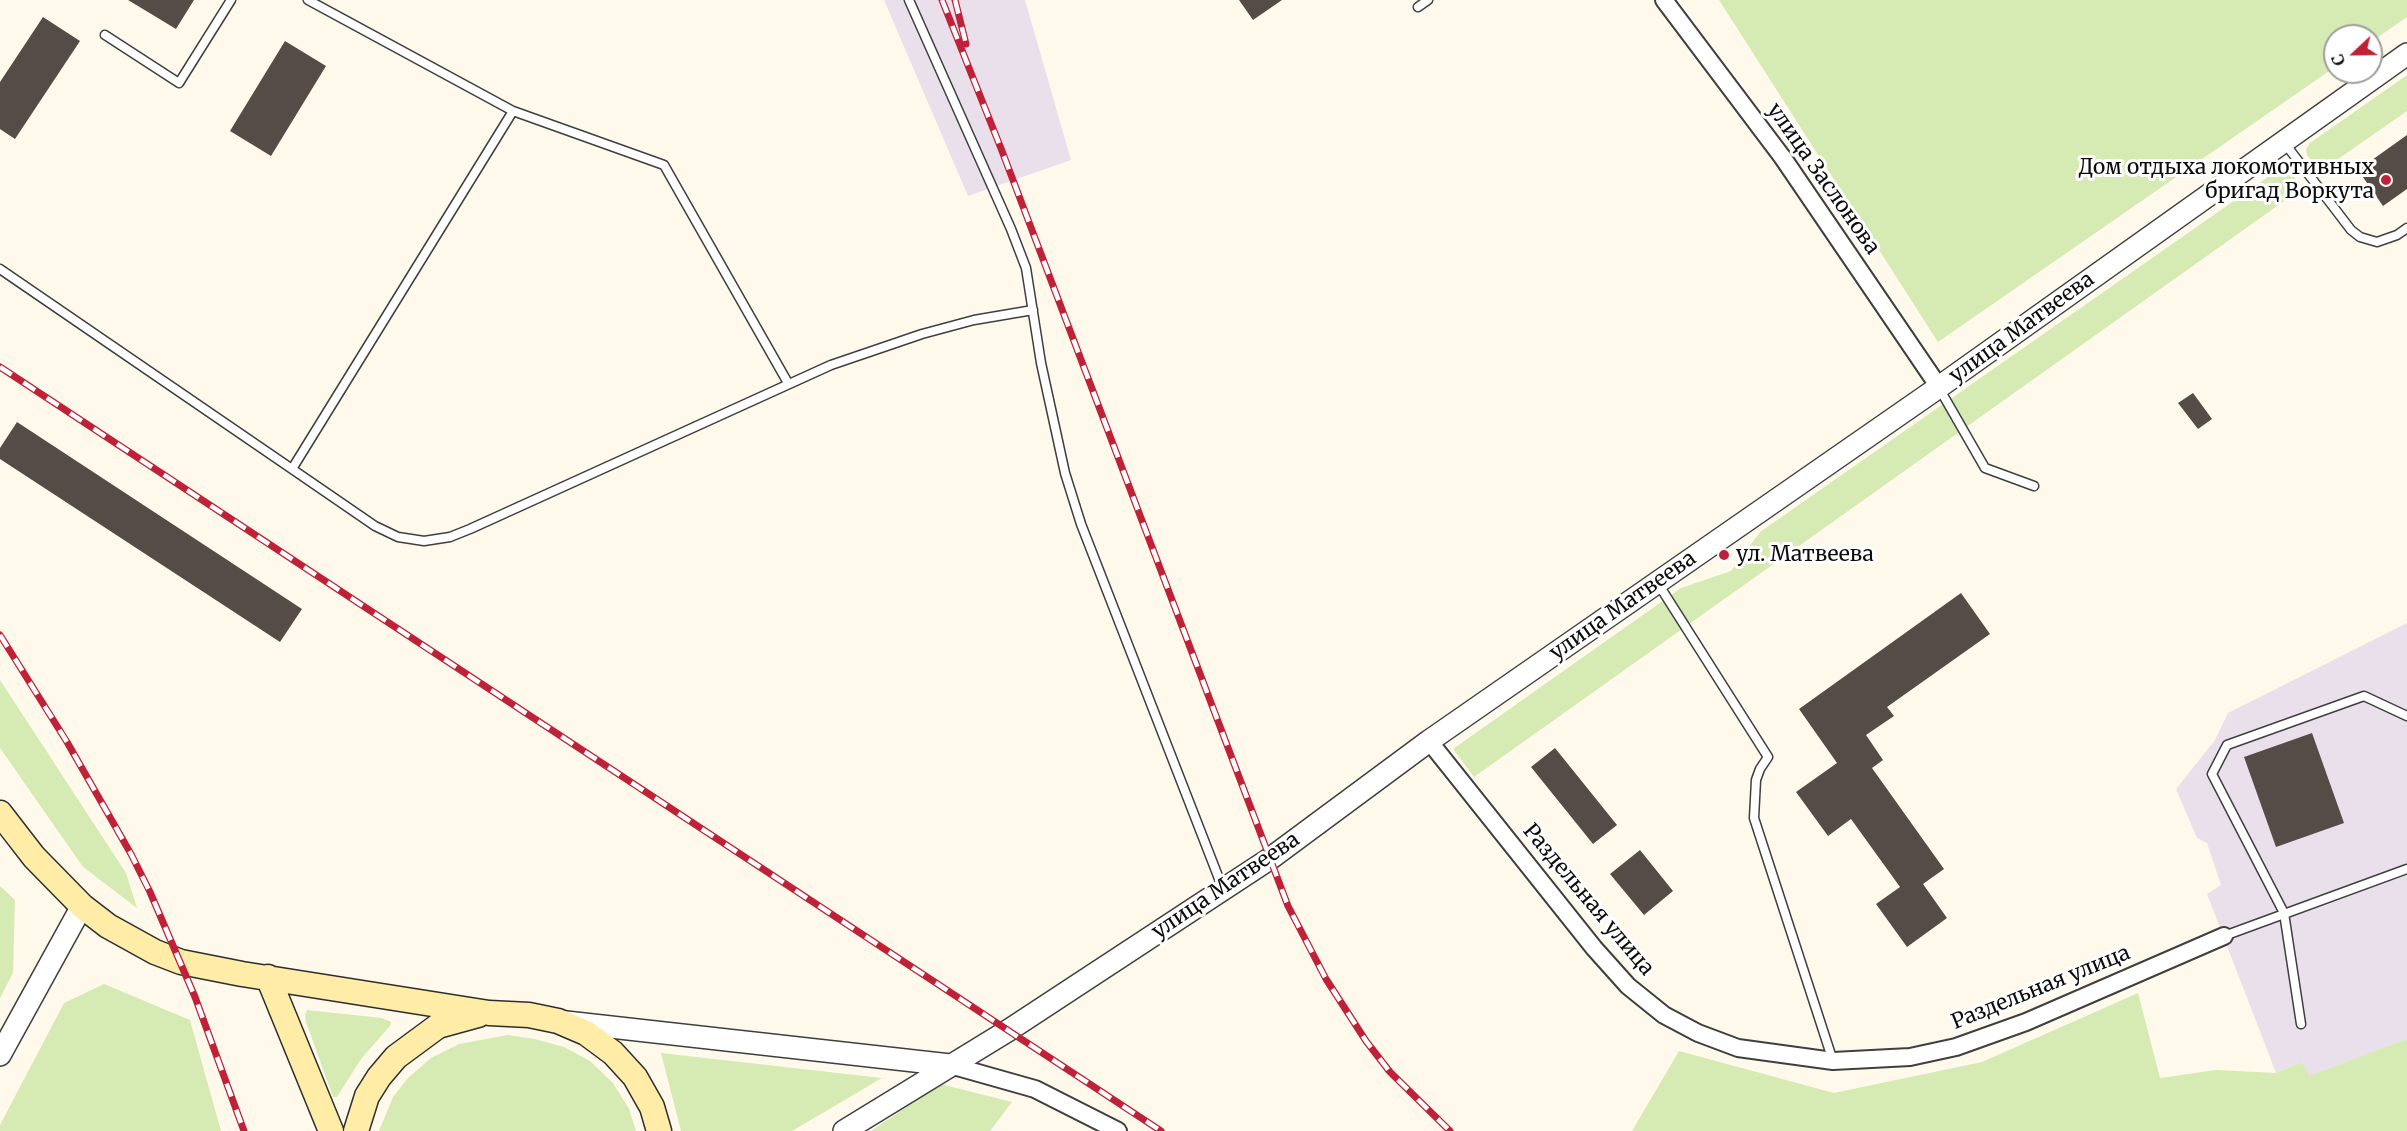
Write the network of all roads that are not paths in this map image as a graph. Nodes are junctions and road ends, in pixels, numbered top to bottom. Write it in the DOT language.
graph roads {
  1 [pos="231,0"];
  2 [pos="308,0"];
  3 [pos="909,0"];
  4 [pos="1428,0"];
  5 [pos="1664,0"];
  6 [pos="1418,7"];
  7 [pos="105,34"];
  8 [pos="2407,54"];
  9 [pos="513,111"];
  10 [pos="2283,141"];
  11 [pos="2407,228"];
  12 [pos="0,269"];
  13 [pos="1033,309"];
  14 [pos="788,383"];
  15 [pos="1939,387"];
  16 [pos="292,468"];
  17 [pos="2034,486"];
  18 [pos="1657,581"];
  19 [pos="2407,716"];
  20 [pos="1429,741"];
  21 [pos="0,813"];
  22 [pos="2407,868"];
  23 [pos="1223,890"];
  24 [pos="82,906"];
  25 [pos="2284,913"];
  26 [pos="2224,936"];
  27 [pos="268,977"];
  28 [pos="489,1012"];
  29 [pos="558,1021"];
  30 [pos="2301,1024"];
  31 [pos="0,1056"];
  32 [pos="1833,1061"];
  33 [pos="950,1065"];
  34 [pos="331,1131"];
  35 [pos="356,1131"];
  36 [pos="659,1131"];
  37 [pos="844,1131"];
  38 [pos="1118,1131"];
  1 -- 7 [label="lane"];
  2 -- 9 [label="lane"];
  3 -- 13 [label="lane"];
  4 -- 6 [label="lane"];
  5 -- 15 [label="street, улица Заслонова"];
  8 -- 10 [label="street, улица Матвеева"];
  9 -- 14 [label="lane"];
  9 -- 16 [label="lane"];
  10 -- 11 [label="lane"];
  10 -- 15 [label="street, улица Матвеева"];
  12 -- 16 [label="lane"];
  13 -- 14 [label="lane"];
  13 -- 23 [label="lane"];
  14 -- 16 [label="lane"];
  15 -- 17 [label="lane"];
  15 -- 18 [label="street, улица Матвеева"];
  18 -- 20 [label="street, улица Матвеева"];
  18 -- 32 [label="lane"];
  19 -- 25 [label="lane"];
  20 -- 23 [label="street, улица Матвеева"];
  20 -- 32 [label="street, Раздельная улица"];
  21 -- 24 [label="main road"];
  22 -- 25 [label="lane"];
  23 -- 33 [label="street, улица Матвеева"];
  24 -- 27 [label="main road"];
  24 -- 31 [label="street"];
  25 -- 26 [label="lane"];
  25 -- 30 [label="lane"];
  26 -- 32 [label="street, Раздельная улица"];
  27 -- 28 [label="main road"];
  27 -- 34 [label="main road"];
  28 -- 29 [label="main road"];
  28 -- 35 [label="main road"];
  29 -- 33 [label="street"];
  29 -- 36 [label="main road"];
  33 -- 37 [label="street, улица Матвеева"];
  33 -- 38 [label="street"];
}
